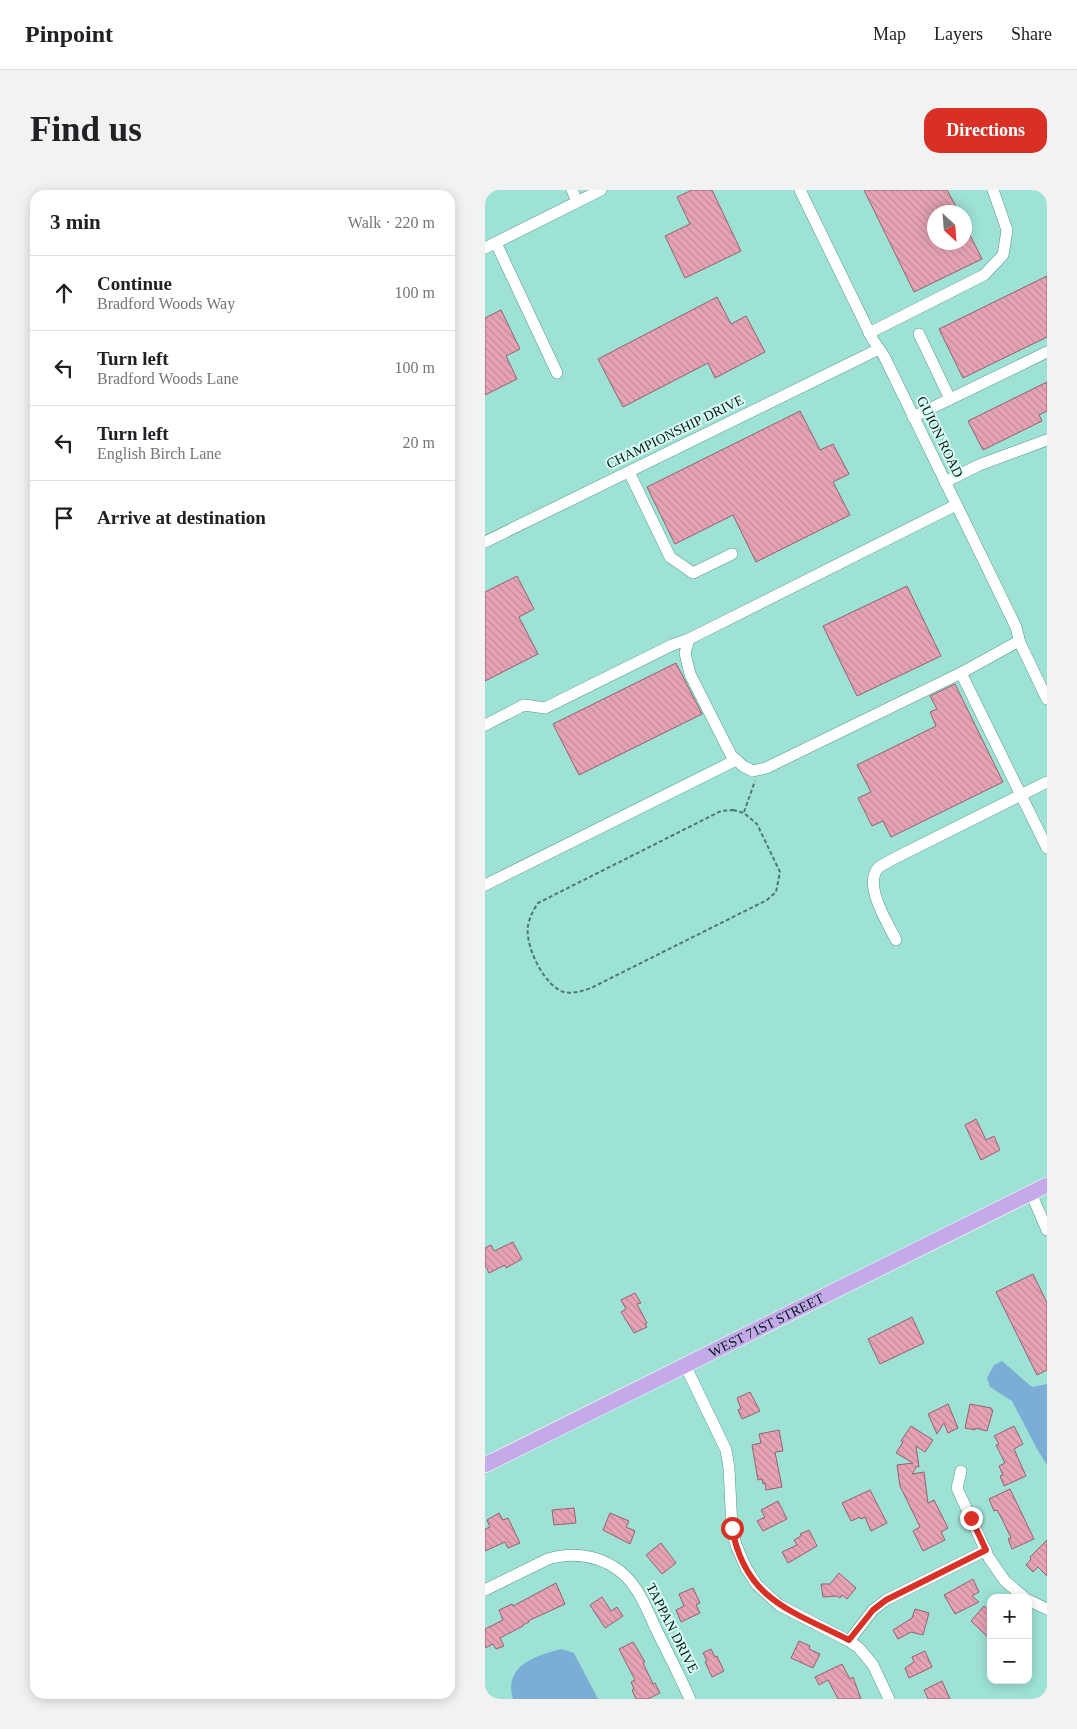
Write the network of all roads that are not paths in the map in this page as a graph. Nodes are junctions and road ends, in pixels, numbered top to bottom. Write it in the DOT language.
graph roads {
  1 [pos="572,190"];
  2 [pos="601,190"];
  3 [pos="800,190"];
  4 [pos="993,190"];
  5 [pos="577,202"];
  6 [pos="496,243"];
  7 [pos="485,248"];
  8 [pos="869,333"];
  9 [pos="919,334"];
  10 [pos="879,349"];
  11 [pos="1047,352"];
  12 [pos="557,373"];
  13 [pos="950,399"];
  14 [pos="913,417"];
  15 [pos="1047,440"];
  16 [pos="629,472"];
  17 [pos="945,482"];
  18 [pos="956,505"];
  19 [pos="485,542"];
  20 [pos="732,554"];
  21 [pos="689,639"];
  22 [pos="1019,641"];
  23 [pos="961,673"];
  24 [pos="1047,699"];
  25 [pos="485,725"];
  26 [pos="737,760"];
  27 [pos="1047,782"];
  28 [pos="1021,795"];
  29 [pos="1047,848"];
  30 [pos="485,885"];
  31 [pos="896,940"];
  32 [pos="1047,1185"];
  33 [pos="1031,1193"];
  34 [pos="1047,1230"];
  35 [pos="685,1365"];
  36 [pos="485,1465"];
  37 [pos="961,1471"];
  38 [pos="986,1550"];
  39 [pos="485,1590"];
  40 [pos="1020,1594"];
  41 [pos="1032,1602"];
  42 [pos="1047,1609"];
  43 [pos="849,1640"];
  44 [pos="691,1699"];
  45 [pos="889,1699"];
  1 -- 5 [label="street"];
  2 -- 5 [label="street"];
  3 -- 8 [label="street, GUION ROAD"];
  4 -- 8 [label="street"];
  5 -- 6 [label="street"];
  6 -- 7 [label="street"];
  6 -- 12 [label="street"];
  8 -- 10 [label="street, GUION ROAD"];
  9 -- 13 [label="street"];
  10 -- 14 [label="street, GUION ROAD"];
  10 -- 16 [label="street, CHAMPIONSHIP DRIVE"];
  11 -- 13 [label="street"];
  13 -- 14 [label="street"];
  14 -- 17 [label="street, GUION ROAD"];
  15 -- 17 [label="street"];
  16 -- 19 [label="street, CHAMPIONSHIP DRIVE"];
  16 -- 20 [label="street"];
  17 -- 18 [label="street, GUION ROAD"];
  18 -- 21 [label="street"];
  18 -- 22 [label="street, GUION ROAD"];
  21 -- 25 [label="street"];
  21 -- 26 [label="street"];
  22 -- 23 [label="street"];
  22 -- 24 [label="street, GUION ROAD"];
  23 -- 26 [label="street"];
  23 -- 28 [label="street"];
  26 -- 30 [label="street"];
  27 -- 28 [label="street"];
  28 -- 29 [label="street"];
  28 -- 31 [label="street"];
  32 -- 33 [label="main road, WEST 71ST STREET"];
  33 -- 34 [label="street"];
  33 -- 35 [label="main road, WEST 71ST STREET"];
  35 -- 36 [label="main road, WEST 71ST STREET"];
  35 -- 43 [label="street"];
  37 -- 38 [label="street"];
  38 -- 40 [label="street"];
  38 -- 43 [label="street"];
  39 -- 44 [label="street, TAPPAN DRIVE"];
  41 -- 42 [label="street"];
  43 -- 45 [label="street"];
}
